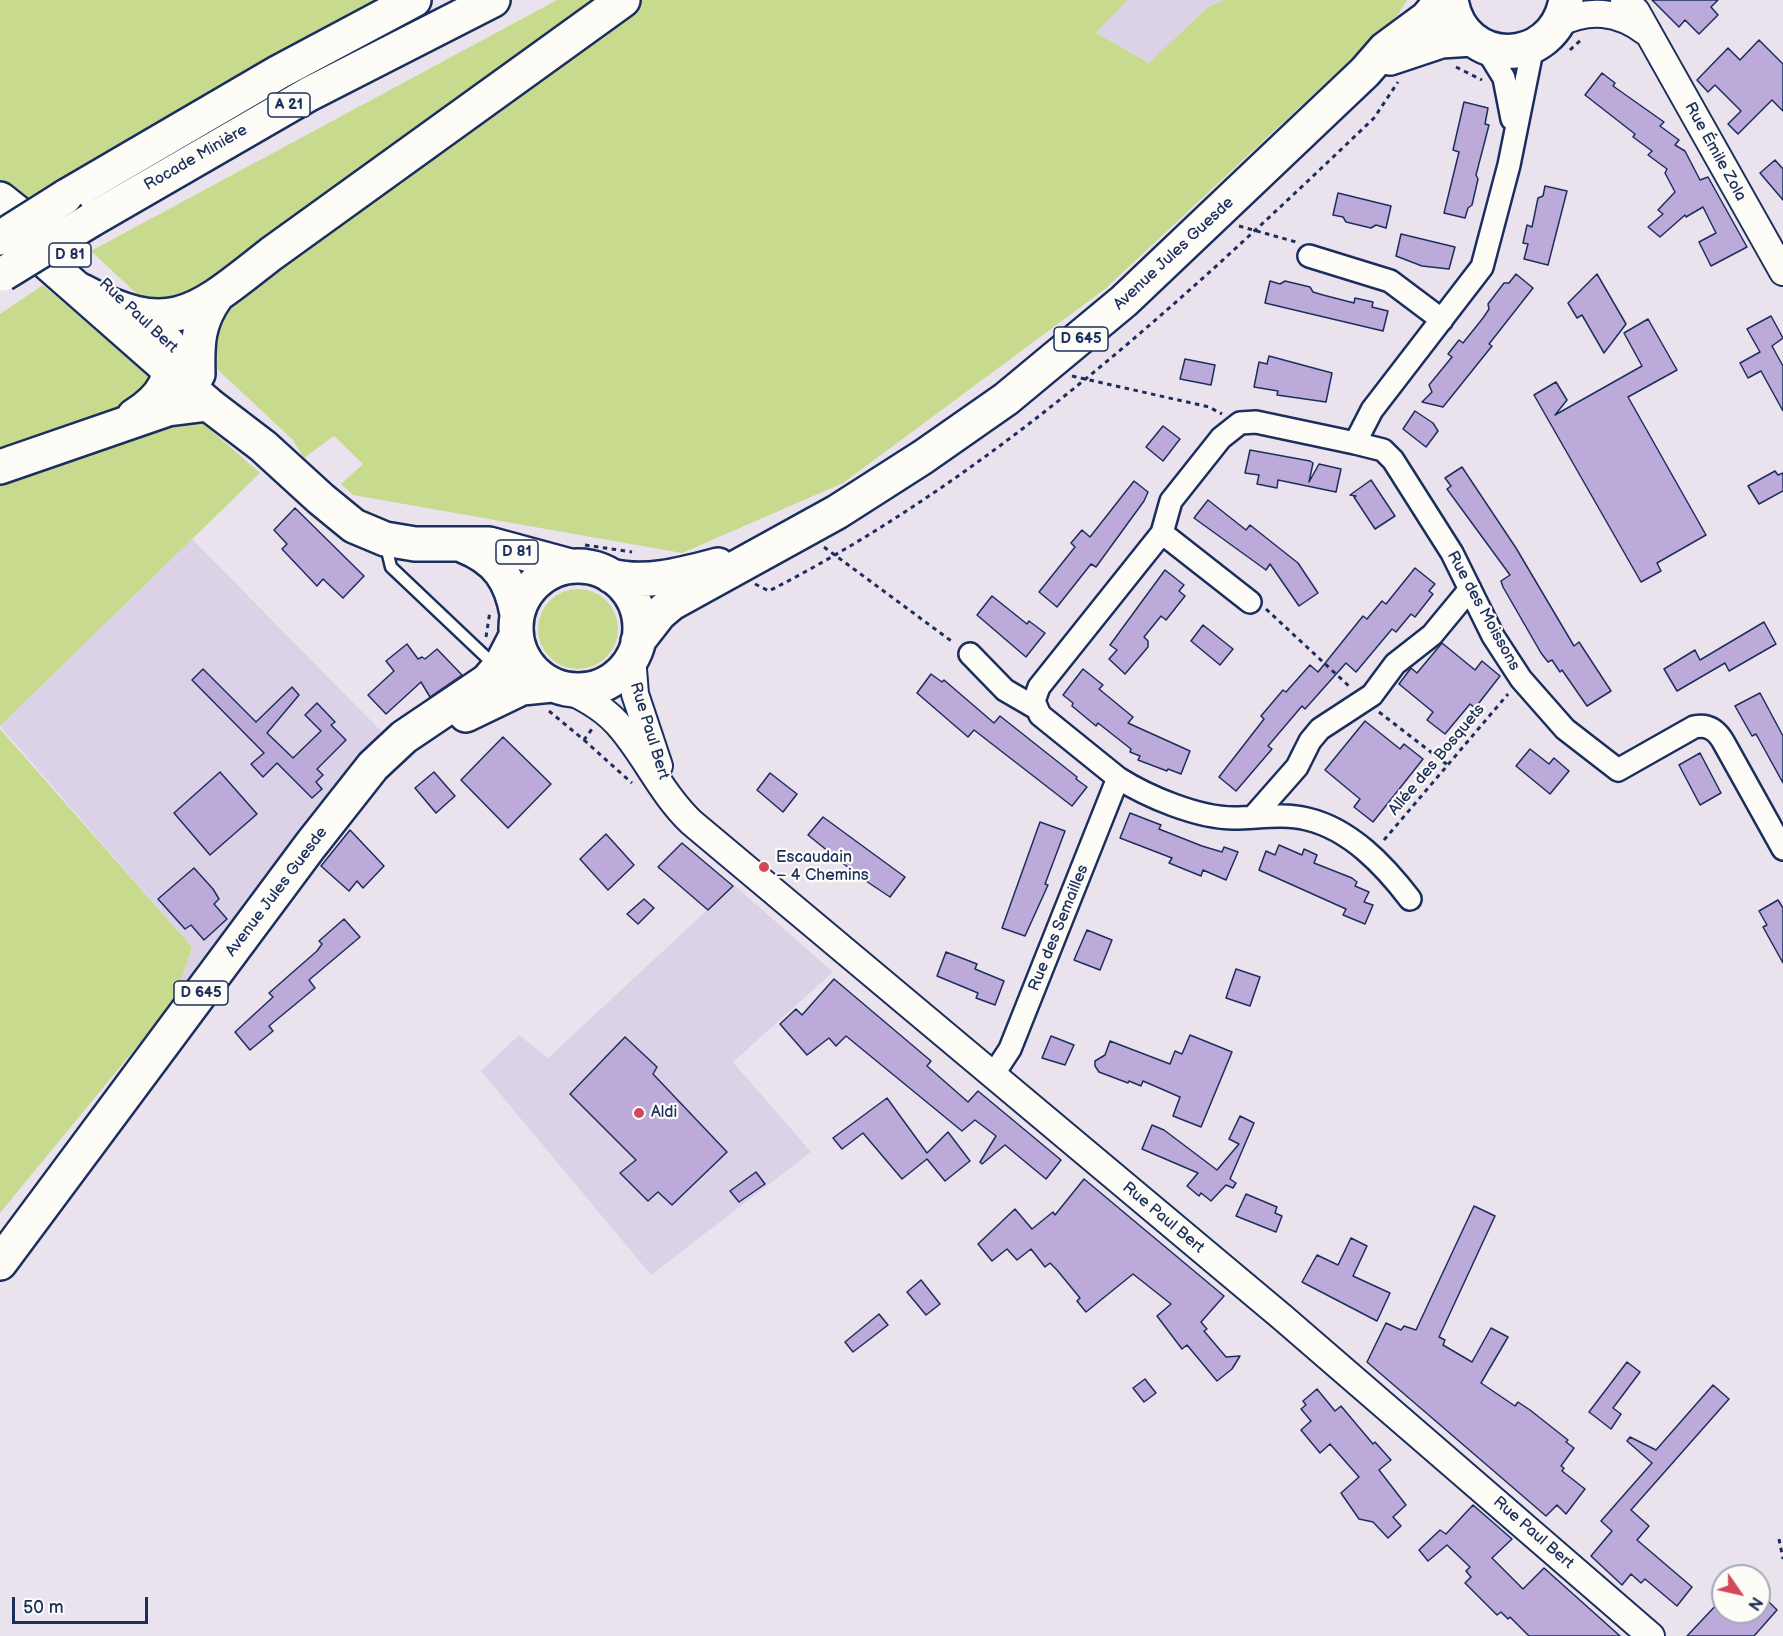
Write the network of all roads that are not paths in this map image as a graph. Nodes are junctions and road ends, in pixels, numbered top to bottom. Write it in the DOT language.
graph roads {
  1 [pos="414,0"];
  2 [pos="493,0"];
  3 [pos="622,0"];
  4 [pos="1442,0"];
  5 [pos="1450,0"];
  6 [pos="1624,0"];
  7 [pos="1562,12"];
  8 [pos="1647,33"];
  9 [pos="1478,43"];
  10 [pos="1533,46"];
  11 [pos="1365,72"];
  12 [pos="1514,134"];
  13 [pos="0,199"];
  14 [pos="0,223"];
  15 [pos="0,238"];
  16 [pos="1309,256"];
  17 [pos="1783,272"];
  18 [pos="2,275"];
  19 [pos="82,291"];
  20 [pos="216,297"];
  21 [pos="138,315"];
  22 [pos="1442,320"];
  23 [pos="179,363"];
  24 [pos="208,404"];
  25 [pos="125,422"];
  26 [pos="1355,443"];
  27 [pos="263,446"];
  28 [pos="0,467"];
  29 [pos="1162,533"];
  30 [pos="385,539"];
  31 [pos="462,545"];
  32 [pos="577,555"];
  33 [pos="758,556"];
  34 [pos="611,576"];
  35 [pos="1470,589"];
  36 [pos="1250,602"];
  37 [pos="517,625"];
  38 [pos="635,649"];
  39 [pos="970,654"];
  40 [pos="487,658"];
  41 [pos="554,694"];
  42 [pos="1036,708"];
  43 [pos="1118,777"];
  44 [pos="673,803"];
  45 [pos="336,814"];
  46 [pos="1253,817"];
  47 [pos="1783,849"];
  48 [pos="1410,898"];
  49 [pos="993,1075"];
  50 [pos="67,1172"];
  51 [pos="0,1245"];
  52 [pos="0,1263"];
  53 [pos="1651,1636"];
  1 -- 15 [label="main road, Rocade Minière / A 21, bridge"];
  2 -- 18 [label="main road, Rocade Minière / A 21, bridge"];
  3 -- 20 [label="main road"];
  4 -- 11 [label="main road, Avenue Jules Guesde / D 645"];
  5 -- 9 [label="main road"];
  6 -- 8 [label="street, Rue Émile Zola"];
  7 -- 8 [label="street, Rue Émile Zola"];
  7 -- 10 [label="main road"];
  8 -- 17 [label="street, Rue Émile Zola"];
  9 -- 10 [label="main road, Avenue Jules Guesde"];
  9 -- 11 [label="main road, Avenue Jules Guesde / D 645"];
  9 -- 12 [label="street"];
  10 -- 12 [label="street"];
  11 -- 33 [label="main road, Avenue Jules Guesde / D 645"];
  12 -- 22 [label="street"];
  13 -- 21 [label="main road, Rue Paul Bert / D 81"];
  14 -- 19 [label="main road, Rue Paul Bert / D 81"];
  16 -- 22 [label="street"];
  19 -- 21 [label="main road"];
  19 -- 23 [label="main road, Rue Paul Bert / D 81"];
  20 -- 21 [label="main road"];
  20 -- 23 [label="main road"];
  21 -- 23 [label="main road, Rue Paul Bert / D 81"];
  22 -- 26 [label="street"];
  23 -- 24 [label="main road, Rue Paul Bert / D 81"];
  23 -- 25 [label="main road"];
  23 -- 27 [label="main road, Rue Paul Bert / D 81"];
  24 -- 25 [label="main road"];
  24 -- 27 [label="main road, Rue Paul Bert / D 81"];
  25 -- 28 [label="main road"];
  26 -- 29 [label="street"];
  26 -- 35 [label="street, Rue des Moissons"];
  27 -- 30 [label="main road, Rue Paul Bert / D 81"];
  29 -- 36 [label="street"];
  29 -- 42 [label="street"];
  30 -- 31 [label="main road, Rue Paul Bert / D 81"];
  30 -- 40 [label="lane"];
  31 -- 32 [label="main road, Rue Paul Bert / D 81"];
  31 -- 37 [label="main road, Rue Paul Bert / D 81"];
  32 -- 34 [label="main road"];
  32 -- 37 [label="main road"];
  33 -- 34 [label="main road, Avenue Jules Guesde / D 645"];
  33 -- 38 [label="main road, Avenue Jules Guesde / D 645"];
  34 -- 38 [label="main road"];
  35 -- 46 [label="street"];
  35 -- 47 [label="street, Rue des Moissons"];
  37 -- 41 [label="main road"];
  37 -- 45 [label="main road, Avenue Jules Guesde / D 645"];
  38 -- 41 [label="main road"];
  38 -- 44 [label="street, Rue Paul Bert"];
  39 -- 42 [label="street"];
  41 -- 44 [label="street, Rue Paul Bert"];
  41 -- 45 [label="main road, Avenue Jules Guesde / D 645"];
  42 -- 43 [label="street"];
  43 -- 46 [label="street"];
  43 -- 49 [label="street, Rue des Semailles"];
  44 -- 49 [label="street, Rue Paul Bert"];
  45 -- 50 [label="main road, Avenue Jules Guesde / D 645"];
  46 -- 48 [label="street"];
  49 -- 53 [label="street, Rue Paul Bert"];
  50 -- 51 [label="main road, Avenue Jules Guesde / D 645"];
  50 -- 52 [label="main road, Avenue Jules Guesde / D 645"];
}
